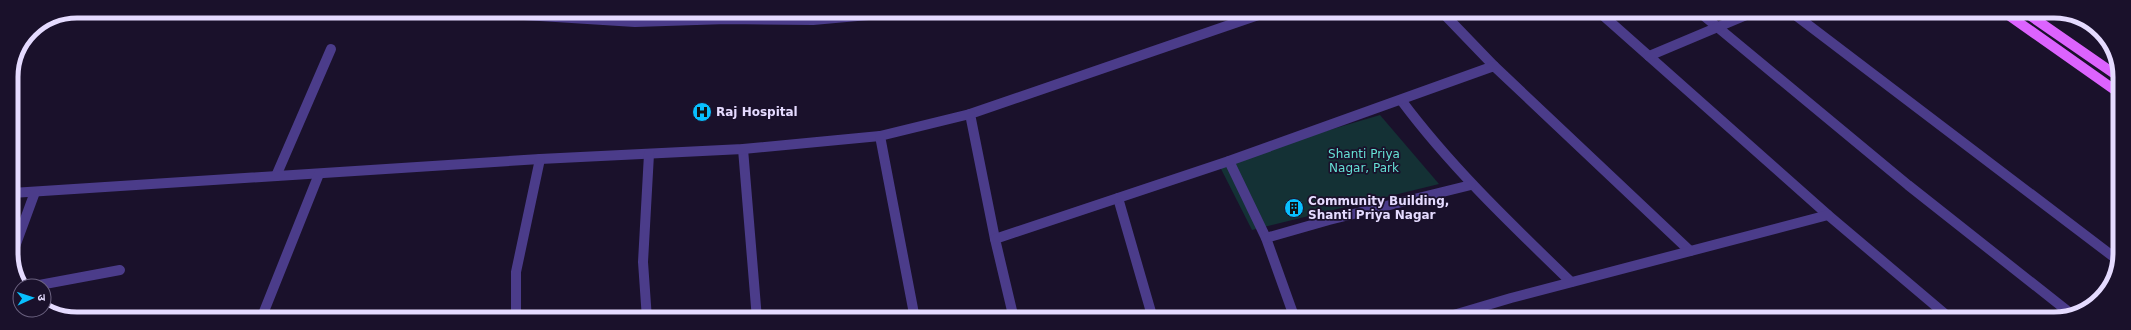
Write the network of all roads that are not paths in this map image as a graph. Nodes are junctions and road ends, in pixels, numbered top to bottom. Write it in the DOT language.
graph roads {
  1 [pos="588,18"];
  2 [pos="634,18"];
  3 [pos="687,18"];
  4 [pos="1250,18"];
  5 [pos="1448,18"];
  6 [pos="1606,18"];
  7 [pos="1706,18"];
  8 [pos="1743,18"];
  9 [pos="1798,18"];
  10 [pos="2013,18"];
  11 [pos="2034,18"];
  12 [pos="634,22"];
  13 [pos="1718,29"];
  14 [pos="331,49"];
  15 [pos="1649,56"];
  16 [pos="1494,66"];
  17 [pos="2113,73"];
  18 [pos="2113,89"];
  19 [pos="1401,100"];
  20 [pos="970,114"];
  21 [pos="880,136"];
  22 [pos="743,149"];
  23 [pos="650,154"];
  24 [pos="540,159"];
  25 [pos="1229,161"];
  26 [pos="319,174"];
  27 [pos="276,176"];
  28 [pos="1471,184"];
  29 [pos="35,192"];
  30 [pos="18,193"];
  31 [pos="1118,198"];
  32 [pos="1828,215"];
  33 [pos="18,238"];
  34 [pos="1266,238"];
  35 [pos="995,239"];
  36 [pos="1690,251"];
  37 [pos="2113,255"];
  38 [pos="120,270"];
  39 [pos="1571,282"];
  40 [pos="52,283"];
  41 [pos="2067,311"];
  42 [pos="263,312"];
  43 [pos="516,312"];
  44 [pos="647,312"];
  45 [pos="756,312"];
  46 [pos="914,312"];
  47 [pos="1012,312"];
  48 [pos="1151,312"];
  49 [pos="1292,312"];
  50 [pos="1465,312"];
  51 [pos="1943,312"];
  1 -- 12 [label="street"];
  2 -- 12 [label="street"];
  3 -- 12 [label="street"];
  4 -- 20 [label="street"];
  5 -- 16 [label="street"];
  6 -- 15 [label="street"];
  7 -- 13 [label="street"];
  8 -- 13 [label="street"];
  9 -- 37 [label="street"];
  10 -- 18 [label="main road"];
  11 -- 17 [label="main road"];
  13 -- 15 [label="street"];
  13 -- 41 [label="street"];
  14 -- 27 [label="street"];
  15 -- 32 [label="street"];
  16 -- 19 [label="street"];
  16 -- 36 [label="street"];
  19 -- 25 [label="street"];
  19 -- 28 [label="street"];
  20 -- 21 [label="street"];
  20 -- 35 [label="street"];
  21 -- 22 [label="street"];
  21 -- 46 [label="street"];
  22 -- 23 [label="street"];
  22 -- 45 [label="street"];
  23 -- 24 [label="street"];
  23 -- 44 [label="street"];
  24 -- 26 [label="street"];
  24 -- 43 [label="street"];
  25 -- 31 [label="street"];
  25 -- 34 [label="street"];
  26 -- 27 [label="street"];
  26 -- 42 [label="street"];
  27 -- 29 [label="street"];
  28 -- 34 [label="street"];
  28 -- 39 [label="street"];
  29 -- 30 [label="street"];
  29 -- 33 [label="street"];
  31 -- 35 [label="street"];
  31 -- 48 [label="street"];
  32 -- 36 [label="street"];
  32 -- 51 [label="street"];
  34 -- 49 [label="street"];
  35 -- 47 [label="street"];
  36 -- 39 [label="street"];
  38 -- 40 [label="street"];
  39 -- 50 [label="street"];
}
